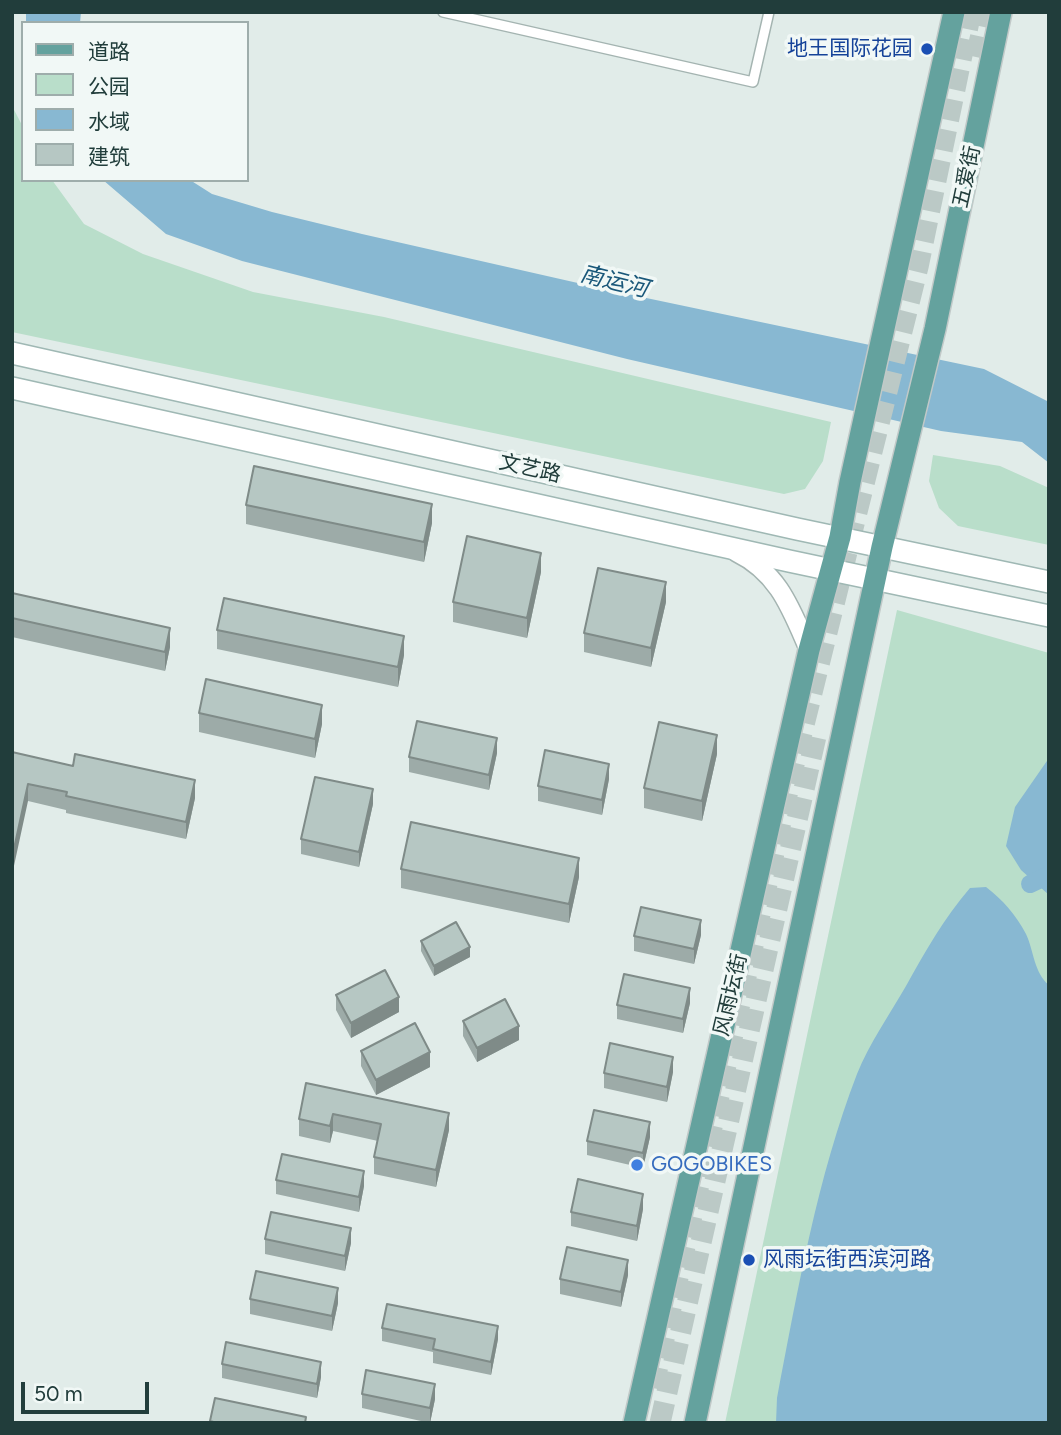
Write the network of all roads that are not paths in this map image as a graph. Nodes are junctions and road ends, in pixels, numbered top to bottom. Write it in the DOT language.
graph roads {
  1 [pos="443,12"];
  2 [pos="769,12"];
  3 [pos="954,12"];
  4 [pos="1001,12"];
  5 [pos="12,353"];
  6 [pos="12,388"];
  7 [pos="840,537"];
  8 [pos="725,547"];
  9 [pos="882,547"];
  10 [pos="832,569"];
  11 [pos="875,580"];
  12 [pos="1049,582"];
  13 [pos="1049,616"];
  14 [pos="808,650"];
  15 [pos="634,1423"];
  16 [pos="695,1423"];
  1 -- 2 [label="lane"];
  3 -- 7 [label="main road, 风雨坛街"];
  4 -- 9 [label="main road, 五爱街"];
  5 -- 7 [label="main road, 文艺路"];
  6 -- 8 [label="main road, 文艺路"];
  7 -- 9 [label="main road, 文艺路"];
  7 -- 10 [label="main road, 风雨坛街"];
  8 -- 10 [label="main road, 文艺路"];
  8 -- 14 [label="street"];
  9 -- 11 [label="main road, 五爱街"];
  9 -- 12 [label="main road, 文艺路"];
  10 -- 11 [label="main road, 文艺路"];
  10 -- 14 [label="main road, 风雨坛街"];
  11 -- 13 [label="main road, 文艺路"];
  11 -- 16 [label="main road"];
  14 -- 15 [label="main road, 风雨坛街"];
}
